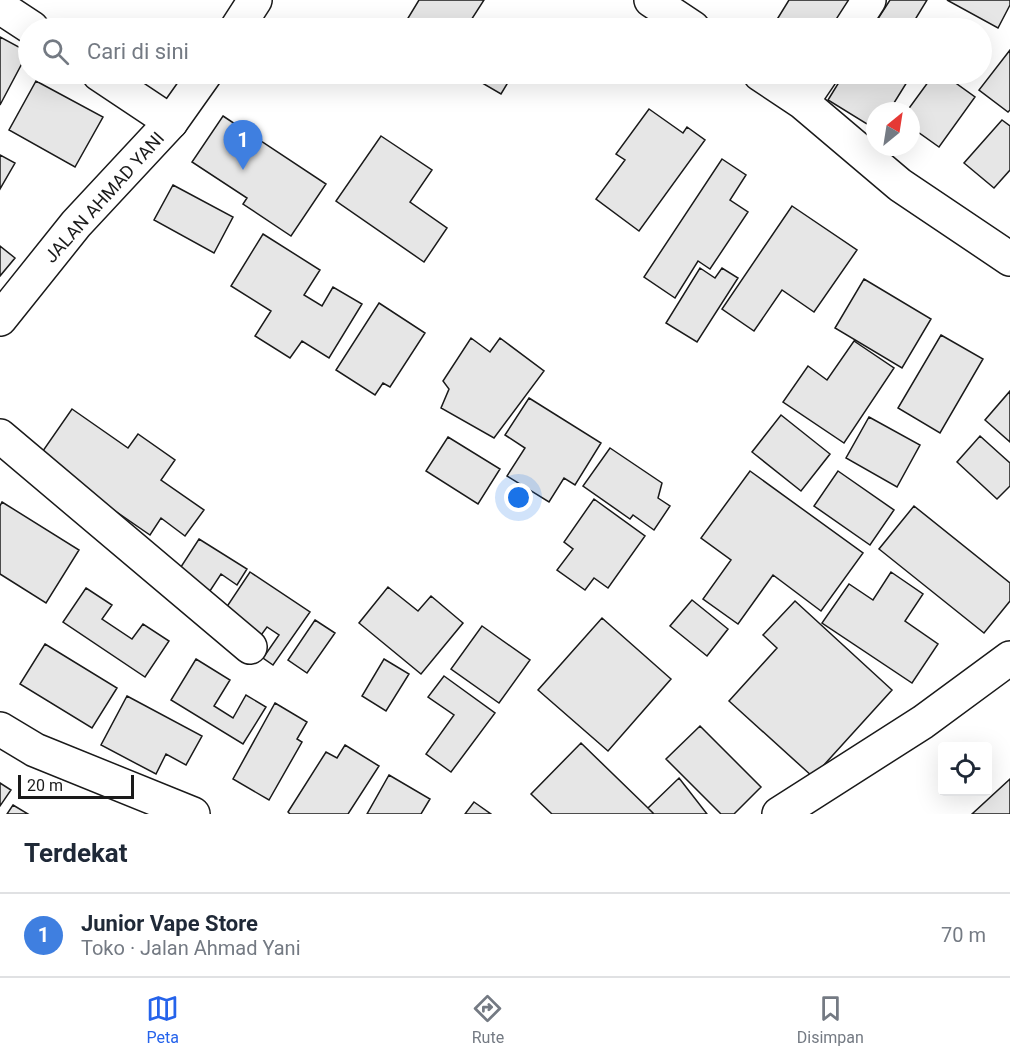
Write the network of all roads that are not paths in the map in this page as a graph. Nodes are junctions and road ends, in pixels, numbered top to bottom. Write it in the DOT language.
graph roads {
  1 [pos="255,0"];
  2 [pos="651,0"];
  3 [pos="869,0"];
  4 [pos="0,7"];
  5 [pos="243,18"];
  6 [pos="678,18"];
  7 [pos="857,18"];
  8 [pos="18,19"];
  9 [pos="114,84"];
  10 [pos="198,84"];
  11 [pos="775,84"];
  12 [pos="814,84"];
  13 [pos="802,102"];
  14 [pos="171,122"];
  15 [pos="1010,259"];
  16 [pos="0,319"];
  17 [pos="0,436"];
  18 [pos="250,647"];
  19 [pos="1010,658"];
  20 [pos="0,729"];
  21 [pos="193,814"];
  22 [pos="779,814"];
  1 -- 5 [label="street"];
  2 -- 6 [label="street"];
  3 -- 7 [label="street"];
  4 -- 8 [label="street"];
  9 -- 14 [label="street"];
  10 -- 14 [label="street, JALAN AHMAD YANI"];
  11 -- 13 [label="street"];
  12 -- 13 [label="street"];
  13 -- 15 [label="street"];
  14 -- 16 [label="street, JALAN AHMAD YANI"];
  17 -- 18 [label="street"];
  19 -- 22 [label="street"];
  20 -- 21 [label="street"];
}
